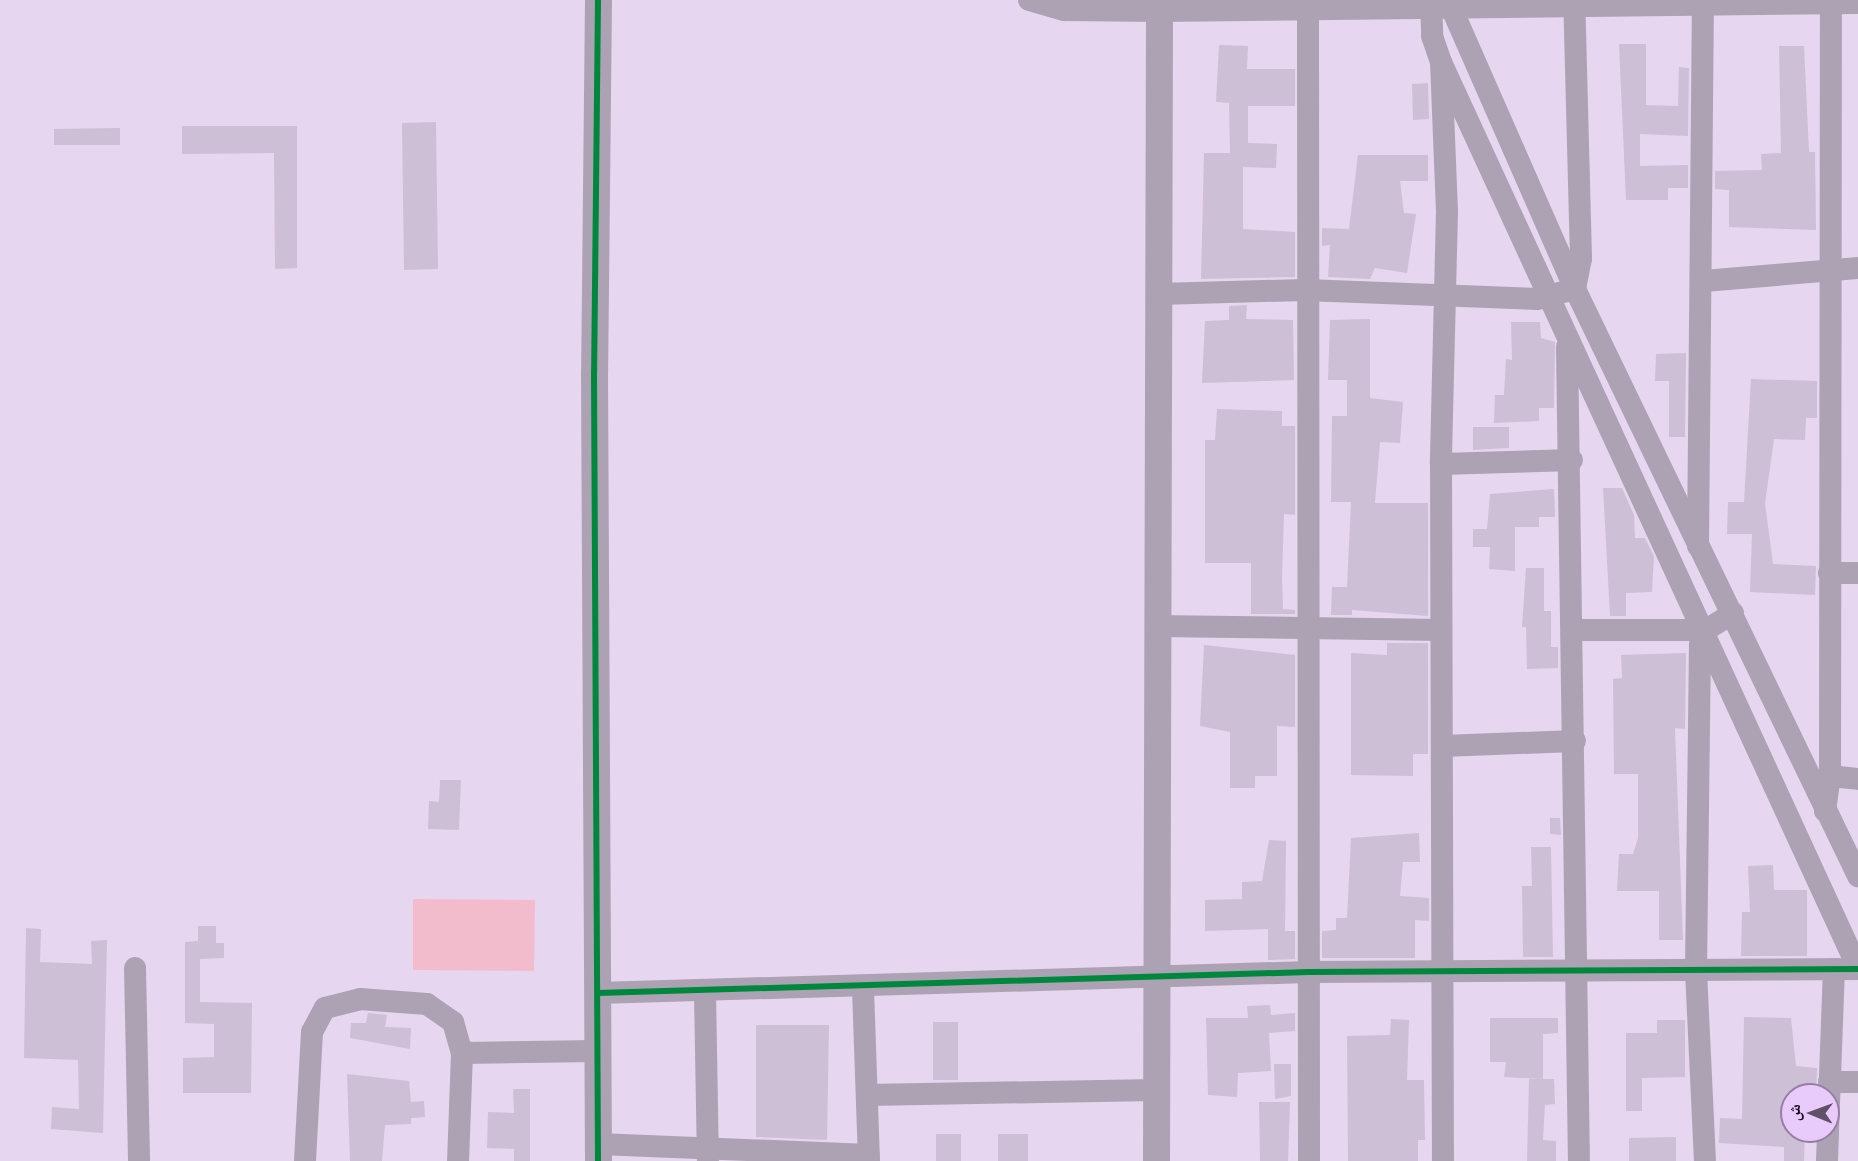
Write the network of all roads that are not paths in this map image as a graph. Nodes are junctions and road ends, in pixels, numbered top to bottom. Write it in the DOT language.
graph roads {
  1 [pos="598,0"];
  2 [pos="1029,0"];
  3 [pos="1703,0"];
  4 [pos="1831,1"];
  5 [pos="1574,2"];
  6 [pos="1858,3"];
  7 [pos="1440,4"];
  8 [pos="1159,5"];
  9 [pos="1308,5"];
  10 [pos="1441,62"];
  11 [pos="1858,268"];
  12 [pos="1833,269"];
  13 [pos="1704,281"];
  14 [pos="1575,289"];
  15 [pos="1305,290"];
  16 [pos="1159,294"];
  17 [pos="1446,296"];
  18 [pos="1550,298"];
  19 [pos="1567,337"];
  20 [pos="1572,460"];
  21 [pos="1441,464"];
  22 [pos="1698,550"];
  23 [pos="1829,573"];
  24 [pos="1858,573"];
  25 [pos="1733,613"];
  26 [pos="1156,626"];
  27 [pos="1309,626"];
  28 [pos="1440,630"];
  29 [pos="1575,630"];
  30 [pos="1702,630"];
  31 [pos="1575,741"];
  32 [pos="1443,746"];
  33 [pos="1830,776"];
  34 [pos="1858,779"];
  35 [pos="1825,811"];
  36 [pos="1858,876"];
  37 [pos="135,968"];
  38 [pos="1834,969"];
  39 [pos="1858,969"];
  40 [pos="1575,970"];
  41 [pos="1696,971"];
  42 [pos="1309,972"];
  43 [pos="1441,972"];
  44 [pos="1156,975"];
  45 [pos="863,989"];
  46 [pos="705,992"];
  47 [pos="598,993"];
  48 [pos="598,1051"];
  49 [pos="462,1053"];
  50 [pos="1829,1082"];
  51 [pos="1858,1082"];
  52 [pos="1156,1090"];
  53 [pos="867,1095"];
  54 [pos="1828,1143"];
  55 [pos="598,1152"];
  56 [pos="708,1157"];
  57 [pos="869,1158"];
  58 [pos="139,1161"];
  59 [pos="305,1161"];
  60 [pos="458,1161"];
  61 [pos="1156,1161"];
  62 [pos="1309,1161"];
  63 [pos="1443,1161"];
  64 [pos="1579,1161"];
  65 [pos="1705,1161"];
  66 [pos="1827,1161"];
  1 -- 47 [label="street"];
  2 -- 8 [label="street"];
  3 -- 4 [label="street"];
  3 -- 5 [label="street"];
  3 -- 13 [label="street"];
  4 -- 6 [label="street"];
  4 -- 12 [label="street"];
  5 -- 7 [label="street"];
  5 -- 14 [label="street"];
  7 -- 9 [label="street"];
  7 -- 10 [label="street"];
  7 -- 14 [label="street"];
  8 -- 9 [label="street"];
  8 -- 16 [label="street"];
  9 -- 15 [label="street"];
  10 -- 17 [label="street"];
  10 -- 18 [label="street"];
  11 -- 12 [label="street"];
  12 -- 13 [label="street"];
  12 -- 23 [label="street"];
  13 -- 22 [label="street"];
  14 -- 18 [label="street"];
  14 -- 22 [label="street"];
  15 -- 16 [label="street"];
  15 -- 17 [label="street"];
  15 -- 27 [label="street"];
  16 -- 26 [label="street"];
  17 -- 18 [label="street"];
  17 -- 21 [label="street"];
  18 -- 19 [label="street"];
  19 -- 20 [label="street"];
  19 -- 30 [label="street"];
  20 -- 21 [label="street"];
  20 -- 29 [label="street"];
  21 -- 28 [label="street"];
  22 -- 25 [label="street"];
  23 -- 24 [label="street"];
  23 -- 33 [label="street"];
  25 -- 30 [label="street"];
  25 -- 35 [label="street"];
  26 -- 27 [label="street"];
  26 -- 44 [label="street"];
  27 -- 28 [label="street"];
  27 -- 42 [label="street"];
  28 -- 32 [label="street"];
  29 -- 30 [label="street"];
  29 -- 31 [label="street"];
  30 -- 39 [label="street"];
  30 -- 41 [label="street"];
  31 -- 32 [label="street"];
  31 -- 40 [label="street"];
  32 -- 43 [label="street"];
  33 -- 34 [label="street"];
  33 -- 35 [label="street"];
  35 -- 36 [label="street"];
  37 -- 58 [label="street"];
  38 -- 39 [label="street"];
  38 -- 41 [label="street"];
  38 -- 50 [label="street"];
  40 -- 41 [label="street"];
  40 -- 43 [label="street"];
  40 -- 64 [label="street"];
  41 -- 65 [label="street"];
  42 -- 43 [label="street"];
  42 -- 44 [label="street"];
  42 -- 62 [label="street"];
  43 -- 63 [label="street"];
  44 -- 45 [label="street"];
  44 -- 52 [label="street"];
  45 -- 46 [label="street"];
  45 -- 53 [label="street"];
  46 -- 47 [label="street"];
  46 -- 56 [label="street"];
  47 -- 48 [label="street"];
  48 -- 49 [label="street"];
  48 -- 55 [label="street"];
  49 -- 59 [label="street"];
  49 -- 60 [label="street"];
  50 -- 51 [label="street"];
  52 -- 53 [label="street"];
  52 -- 61 [label="street"];
  53 -- 57 [label="street"];
  54 -- 66 [label="street"];
  55 -- 56 [label="street"];
  56 -- 57 [label="street"];
}
